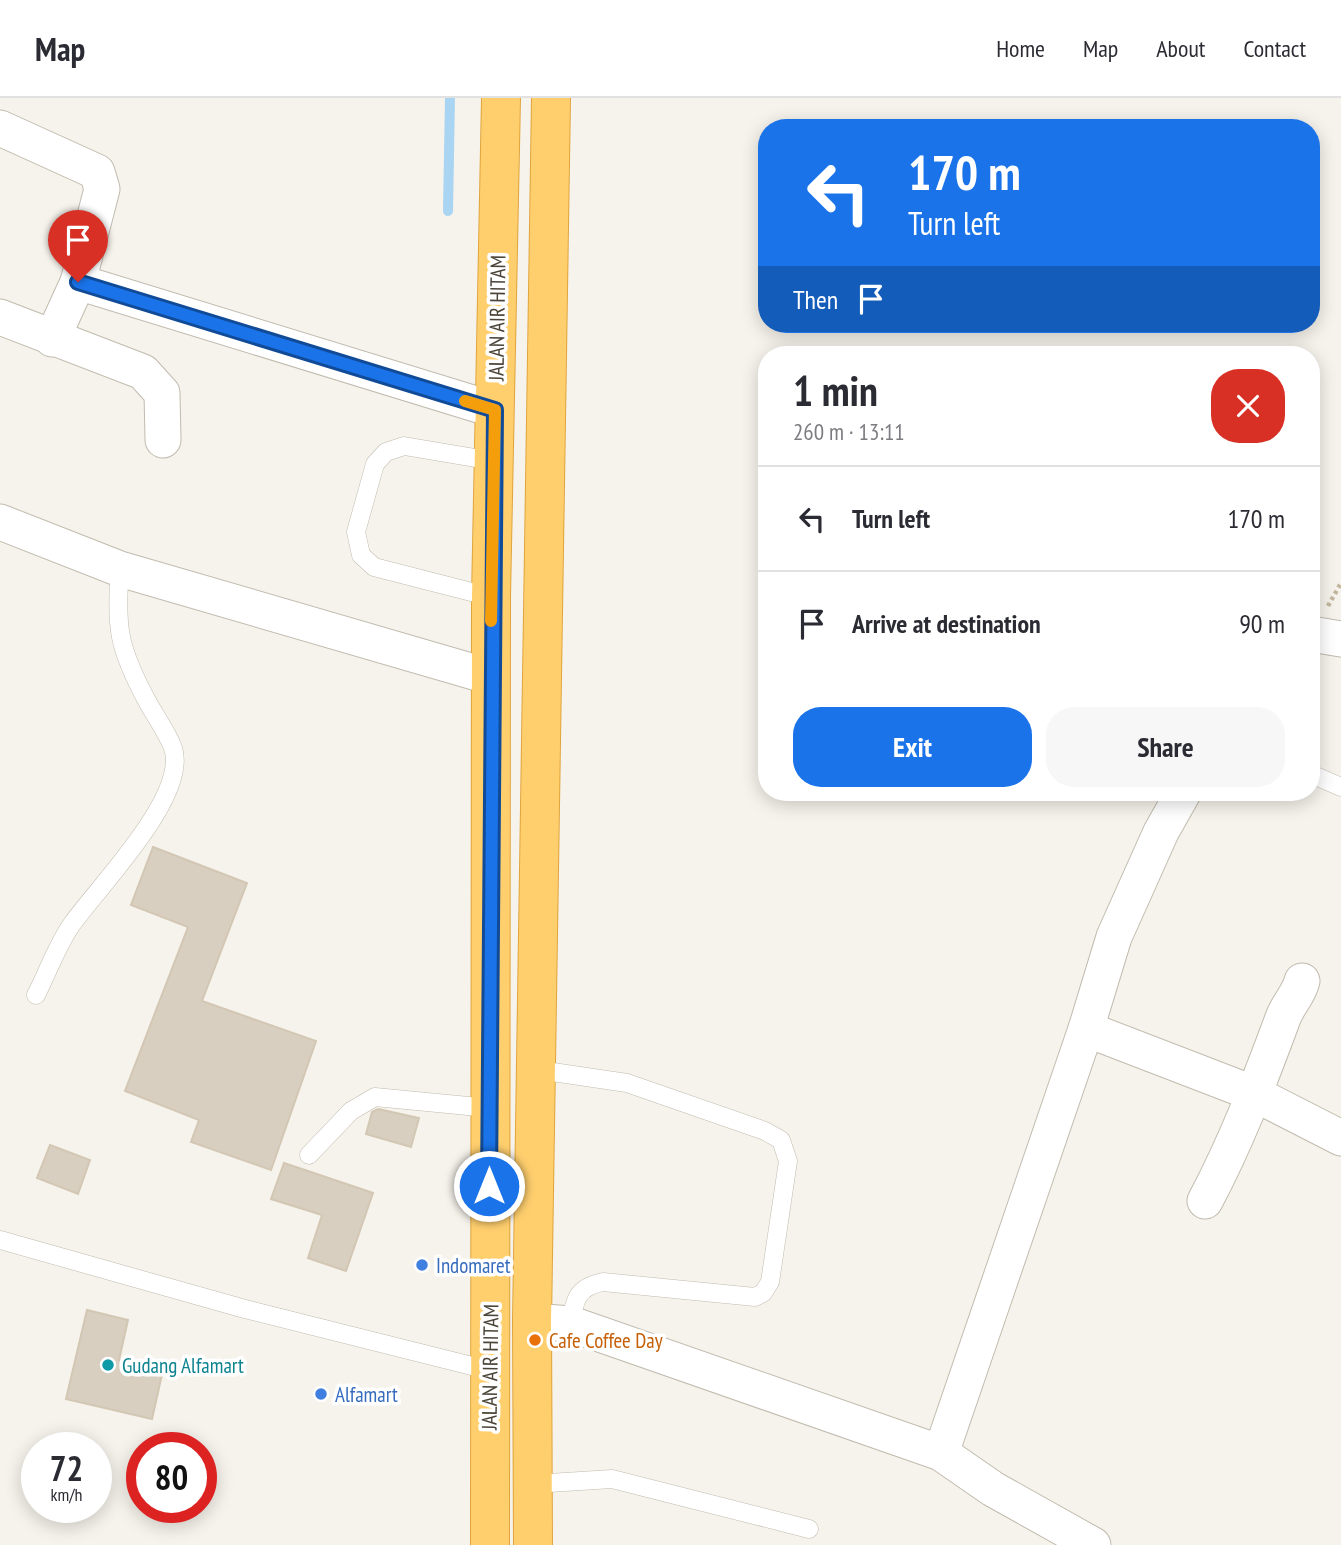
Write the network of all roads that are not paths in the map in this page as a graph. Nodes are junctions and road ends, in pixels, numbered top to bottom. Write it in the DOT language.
graph roads {
  1 [pos="501,98"];
  2 [pos="551,98"];
  3 [pos="0,128"];
  4 [pos="78,282"];
  5 [pos="0,317"];
  6 [pos="52,339"];
  7 [pos="495,410"];
  8 [pos="163,440"];
  9 [pos="493,461"];
  10 [pos="0,522"];
  11 [pos="120,569"];
  12 [pos="491,597"];
  13 [pos="1320,636"];
  14 [pos="1341,639"];
  15 [pos="491,677"];
  16 [pos="1320,778"];
  17 [pos="1341,787"];
  18 [pos="1178,801"];
  19 [pos="1302,981"];
  20 [pos="36,995"];
  21 [pos="1086,1029"];
  22 [pos="538,1070"];
  23 [pos="1255,1094"];
  24 [pos="489,1108"];
  25 [pos="1341,1138"];
  26 [pos="309,1155"];
  27 [pos="1205,1201"];
  28 [pos="0,1240"];
  29 [pos="532,1321"];
  30 [pos="571,1324"];
  31 [pos="488,1370"];
  32 [pos="940,1453"];
  33 [pos="533,1485"];
  34 [pos="809,1530"];
  35 [pos="490,1545"];
  36 [pos="533,1545"];
  37 [pos="1093,1545"];
  1 -- 7 [label="highway, JALAN AIR HITAM"];
  2 -- 22 [label="highway, JALAN AIR HITAM"];
  3 -- 4 [label="street"];
  4 -- 6 [label="street"];
  4 -- 7 [label="street"];
  5 -- 6 [label="street"];
  6 -- 8 [label="street"];
  7 -- 9 [label="highway, JALAN AIR HITAM"];
  9 -- 12 [label="highway, JALAN AIR HITAM"];
  9 -- 12 [label="lane"];
  10 -- 11 [label="street"];
  11 -- 15 [label="street"];
  11 -- 20 [label="lane"];
  12 -- 15 [label="highway, JALAN AIR HITAM"];
  13 -- 14 [label="street"];
  15 -- 24 [label="highway, JALAN AIR HITAM"];
  16 -- 17 [label="lane"];
  18 -- 21 [label="street"];
  19 -- 23 [label="street"];
  21 -- 23 [label="street"];
  21 -- 32 [label="street"];
  22 -- 29 [label="highway, JALAN AIR HITAM"];
  22 -- 30 [label="lane"];
  23 -- 25 [label="street"];
  23 -- 27 [label="street"];
  24 -- 26 [label="lane"];
  24 -- 31 [label="highway, JALAN AIR HITAM"];
  28 -- 31 [label="lane"];
  29 -- 30 [label="street"];
  29 -- 33 [label="highway, JALAN AIR HITAM"];
  30 -- 32 [label="street"];
  31 -- 35 [label="highway, JALAN AIR HITAM"];
  32 -- 37 [label="street"];
  33 -- 34 [label="lane"];
  33 -- 36 [label="highway, JALAN AIR HITAM"];
}
